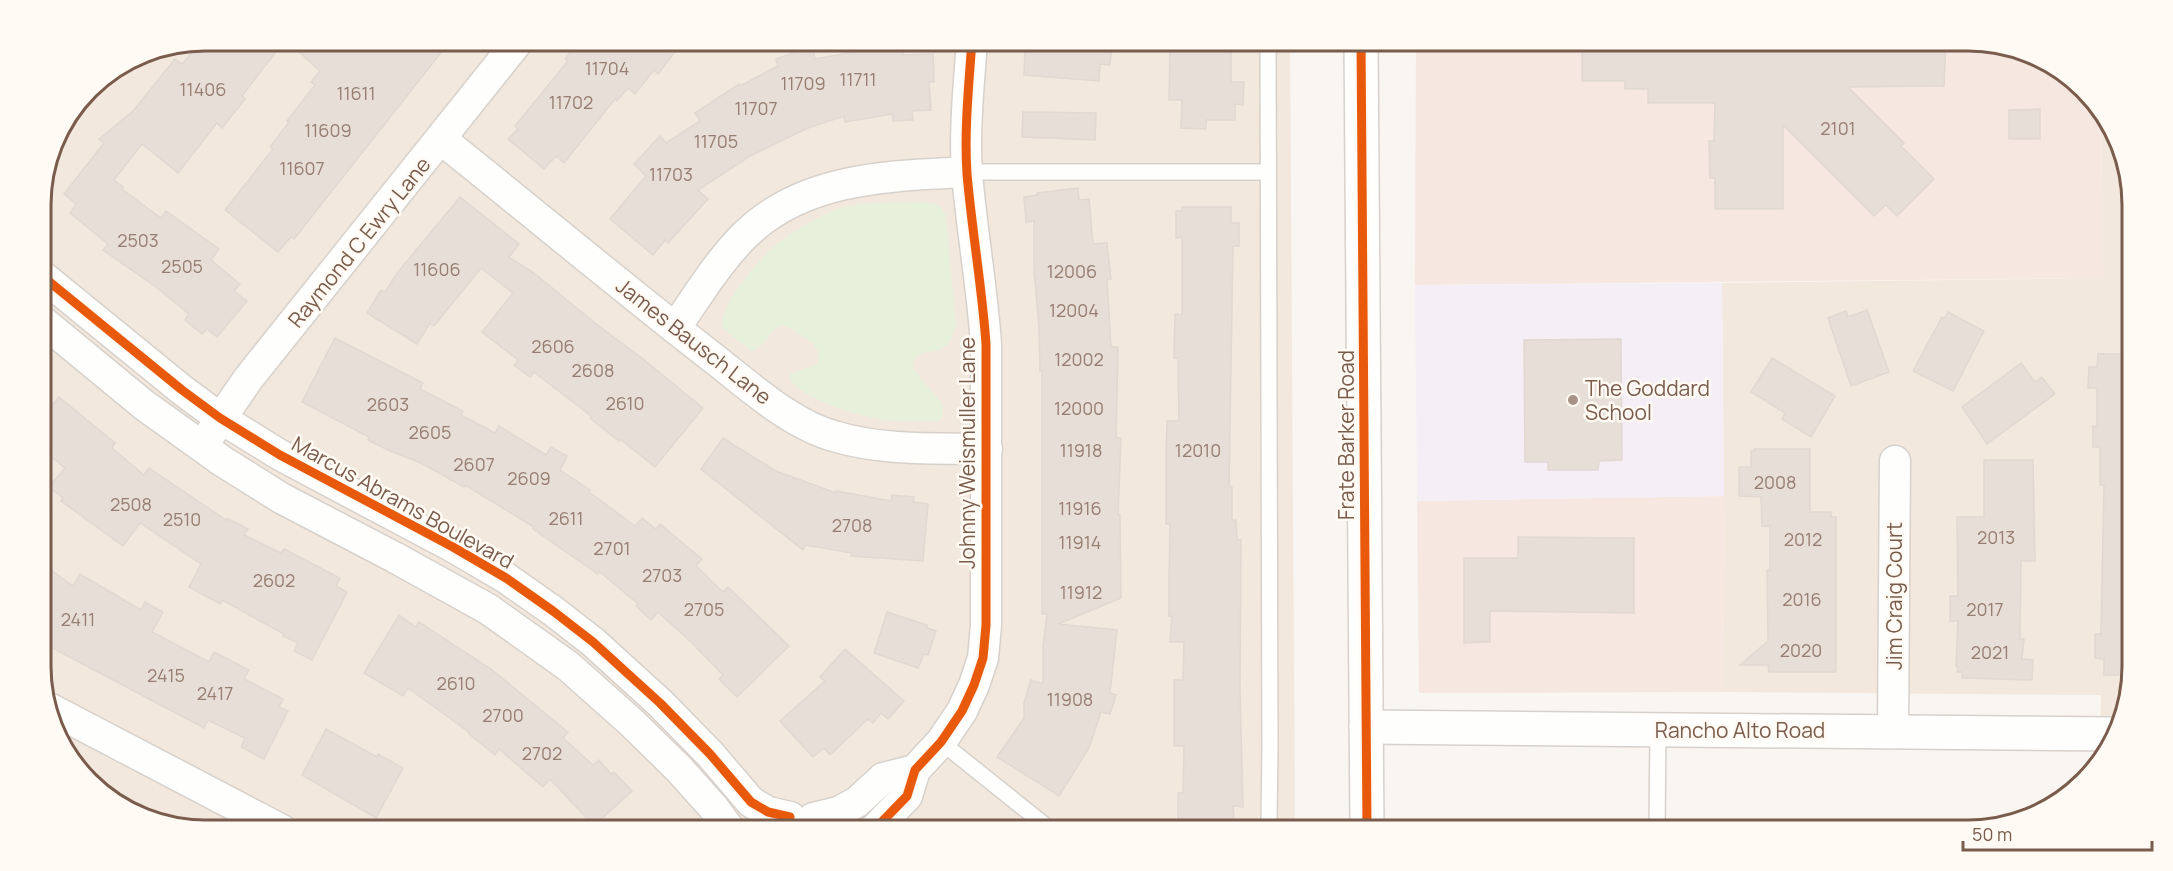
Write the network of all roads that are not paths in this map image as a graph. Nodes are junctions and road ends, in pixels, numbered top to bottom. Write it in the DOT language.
graph roads {
  1 [pos="511,51"];
  2 [pos="971,51"];
  3 [pos="1268,51"];
  4 [pos="1361,51"];
  5 [pos="442,140"];
  6 [pos="967,172"];
  7 [pos="1268,172"];
  8 [pos="51,283"];
  9 [pos="51,328"];
  10 [pos="675,328"];
  11 [pos="220,418"];
  12 [pos="203,446"];
  13 [pos="987,449"];
  14 [pos="1895,461"];
  15 [pos="58,713"];
  16 [pos="1366,727"];
  17 [pos="1658,730"];
  18 [pos="1893,731"];
  19 [pos="2106,734"];
  20 [pos="941,742"];
  21 [pos="915,770"];
  22 [pos="253,820"];
  23 [pos="723,820"];
  24 [pos="804,820"];
  25 [pos="818,820"];
  26 [pos="884,820"];
  27 [pos="1038,820"];
  28 [pos="1269,820"];
  29 [pos="1367,820"];
  30 [pos="1657,820"];
  1 -- 5 [label="street, Raymond C Ewry Lane"];
  2 -- 6 [label="street, Johnny Weismuller Lane"];
  3 -- 7 [label="lane"];
  4 -- 16 [label="street, Frate Barker Road"];
  5 -- 10 [label="street, James Bausch Lane"];
  5 -- 11 [label="street, Raymond C Ewry Lane"];
  6 -- 7 [label="lane"];
  6 -- 10 [label="street"];
  6 -- 13 [label="street, Johnny Weismuller Lane"];
  7 -- 28 [label="lane"];
  8 -- 11 [label="street, Marcus Abrams Boulevard"];
  9 -- 12 [label="street"];
  10 -- 13 [label="street, James Bausch Lane"];
  11 -- 12 [label="street, Raymond C Ewry Lane"];
  11 -- 24 [label="street, Marcus Abrams Boulevard"];
  12 -- 23 [label="street"];
  13 -- 20 [label="street, Johnny Weismuller Lane"];
  14 -- 18 [label="street, Jim Craig Court"];
  15 -- 22 [label="street"];
  16 -- 17 [label="street, Rancho Alto Road"];
  16 -- 29 [label="street, Frate Barker Road"];
  17 -- 18 [label="street, Rancho Alto Road"];
  17 -- 30 [label="lane"];
  18 -- 19 [label="street, Rancho Alto Road"];
  20 -- 21 [label="street, Johnny Weismuller Lane"];
  20 -- 27 [label="lane"];
  21 -- 25 [label="street"];
  21 -- 26 [label="street, Johnny Weismuller Lane"];
}
